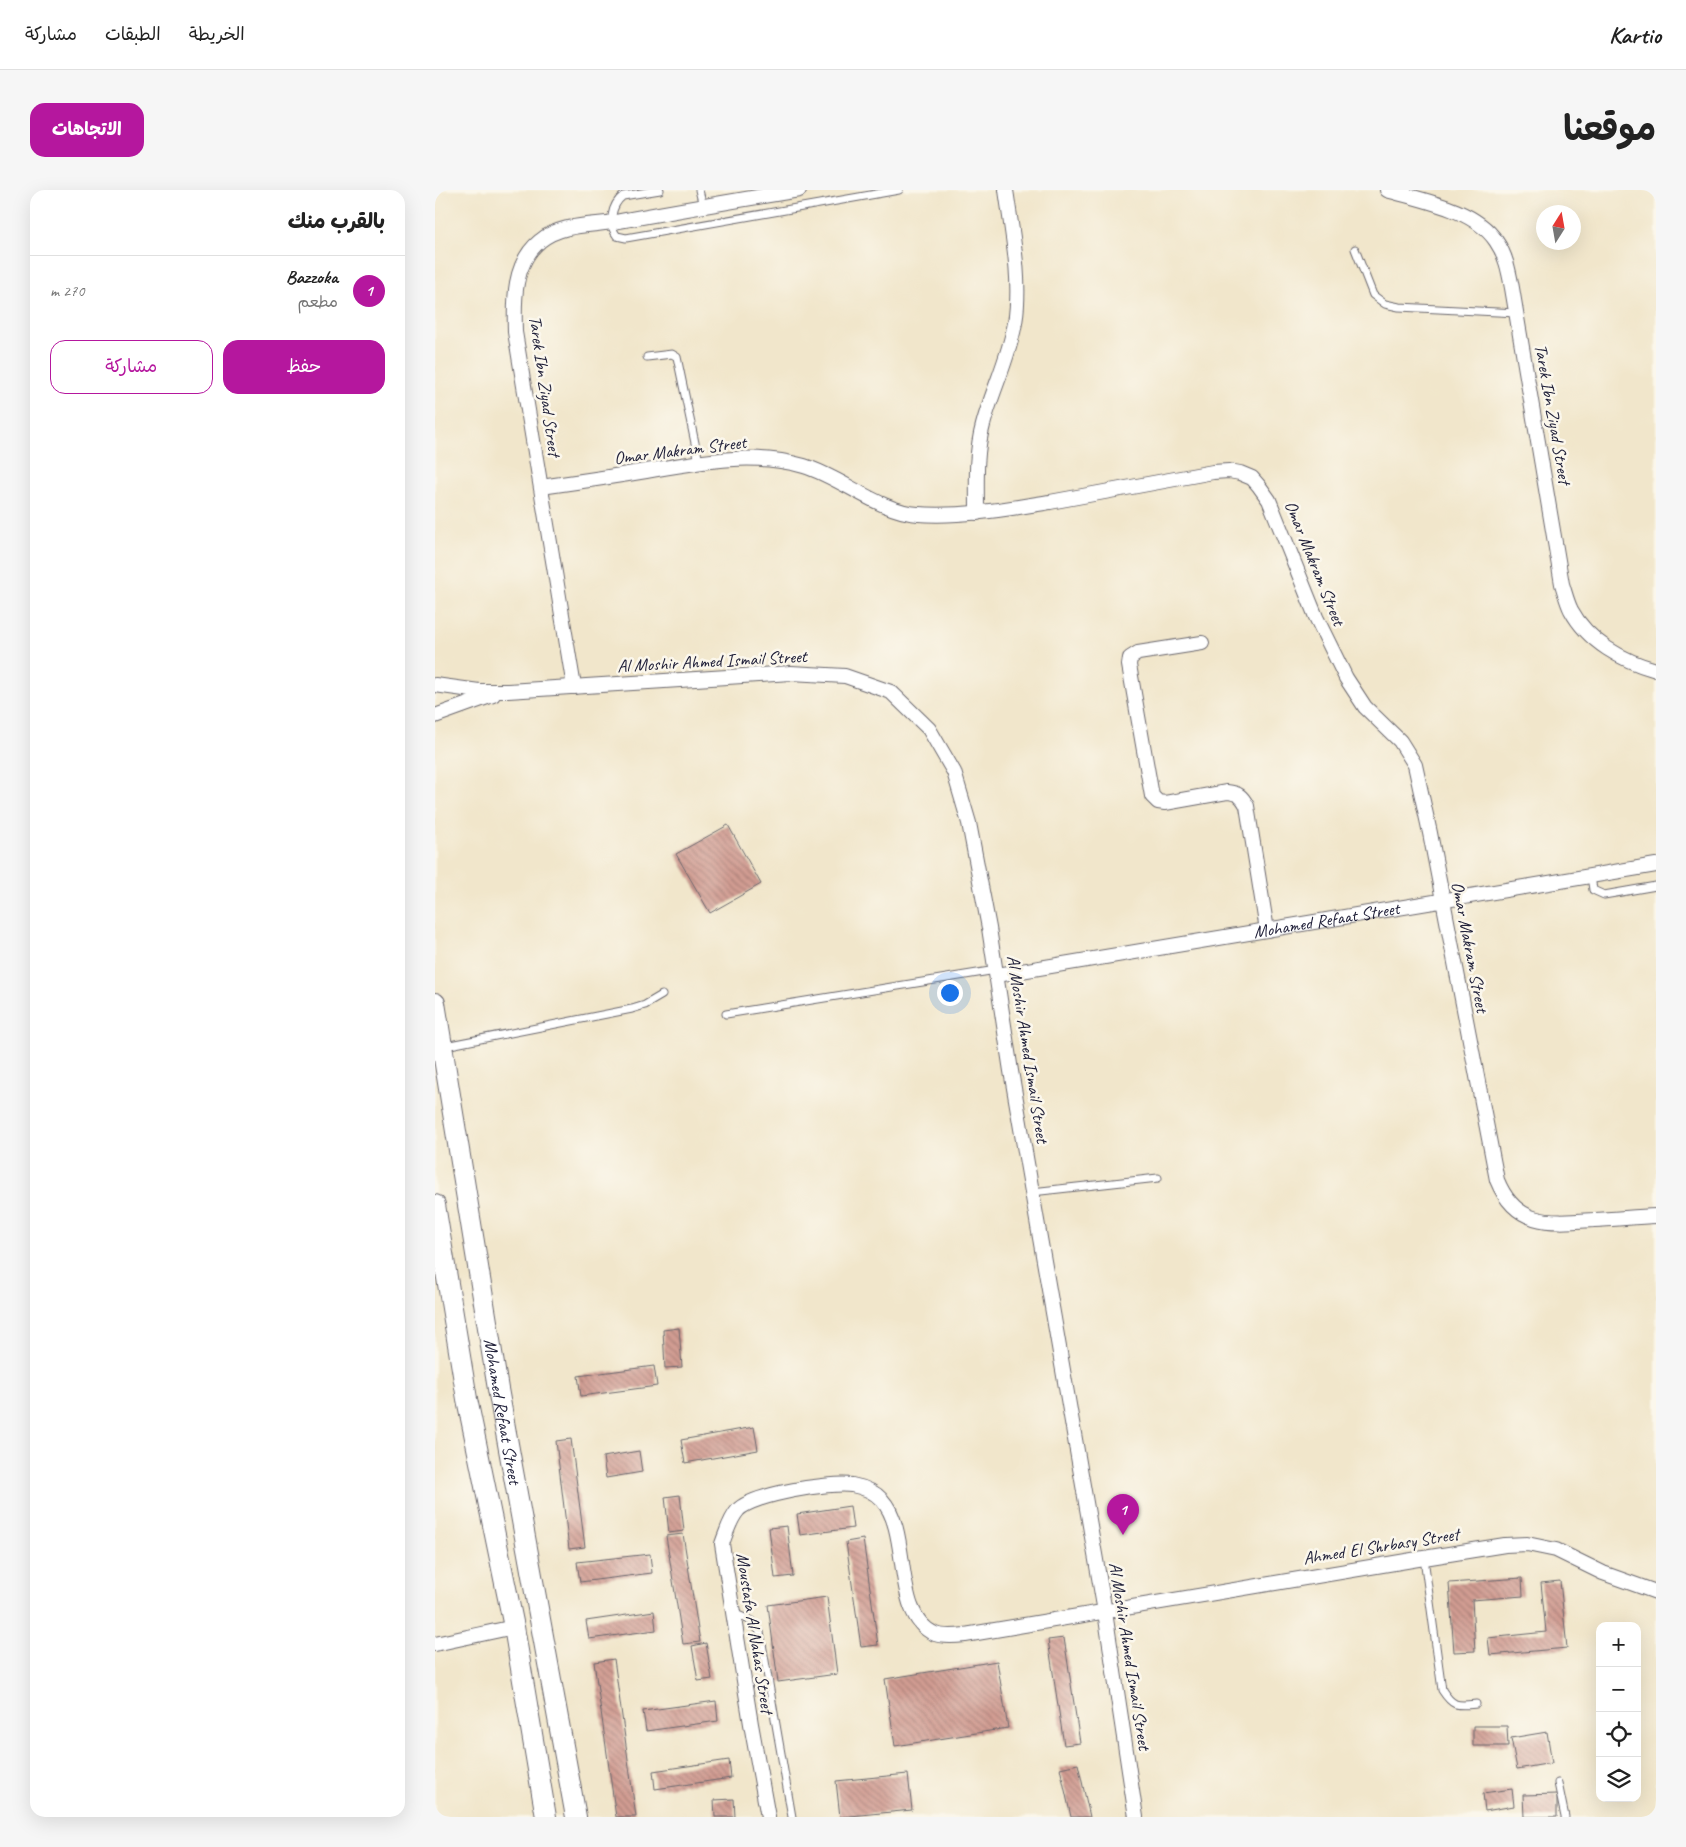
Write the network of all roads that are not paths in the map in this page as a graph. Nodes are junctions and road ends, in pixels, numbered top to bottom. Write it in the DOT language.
graph roads {
  1 [pos="660,190"];
  2 [pos="699,190"];
  3 [pos="799,190"];
  4 [pos="899,190"];
  5 [pos="1006,190"];
  6 [pos="1387,190"];
  7 [pos="703,206"];
  8 [pos="611,223"];
  9 [pos="1355,249"];
  10 [pos="1517,313"];
  11 [pos="647,357"];
  12 [pos="699,462"];
  13 [pos="541,487"];
  14 [pos="977,513"];
  15 [pos="1202,643"];
  16 [pos="1656,670"];
  17 [pos="435,684"];
  18 [pos="574,687"];
  19 [pos="508,691"];
  20 [pos="435,716"];
  21 [pos="1656,865"];
  22 [pos="1591,876"];
  23 [pos="1656,886"];
  24 [pos="1442,901"];
  25 [pos="1267,930"];
  26 [pos="996,972"];
  27 [pos="662,995"];
  28 [pos="435,1003"];
  29 [pos="726,1014"];
  30 [pos="442,1047"];
  31 [pos="1158,1178"];
  32 [pos="1032,1192"];
  33 [pos="435,1205"];
  34 [pos="1656,1216"];
  35 [pos="494,1364"];
  36 [pos="462,1371"];
  37 [pos="498,1389"];
  38 [pos="467,1399"];
  39 [pos="1423,1558"];
  40 [pos="1656,1592"];
  41 [pos="1105,1612"];
  42 [pos="732,1613"];
  43 [pos="514,1627"];
  44 [pos="435,1644"];
  45 [pos="1476,1704"];
  46 [pos="1558,1783"];
  47 [pos="546,1817"];
  48 [pos="577,1817"];
  49 [pos="767,1817"];
  50 [pos="792,1817"];
  51 [pos="1136,1817"];
  52 [pos="1565,1817"];
  1 -- 8 [label="lane"];
  2 -- 7 [label="lane"];
  3 -- 7 [label="street, Tarek Ibn Ziyad Street"];
  4 -- 8 [label="lane"];
  5 -- 14 [label="street"];
  6 -- 10 [label="street, Tarek Ibn Ziyad Street"];
  7 -- 8 [label="street, Tarek Ibn Ziyad Street"];
  8 -- 13 [label="street, Tarek Ibn Ziyad Street"];
  9 -- 10 [label="lane"];
  10 -- 16 [label="street, Tarek Ibn Ziyad Street"];
  11 -- 12 [label="lane"];
  12 -- 13 [label="street, Omar Makram Street"];
  12 -- 14 [label="street, Omar Makram Street"];
  13 -- 18 [label="street, Tarek Ibn Ziyad Street"];
  14 -- 24 [label="street, Omar Makram Street"];
  15 -- 25 [label="street"];
  17 -- 19 [label="street, Al Moshir Ahmed Ismail Street"];
  18 -- 19 [label="street, Al Moshir Ahmed Ismail Street"];
  18 -- 26 [label="street, Al Moshir Ahmed Ismail Street"];
  19 -- 20 [label="street, Al Moshir Ahmed Ismail Street"];
  21 -- 22 [label="street, Mohamed Refaat Street"];
  22 -- 23 [label="lane"];
  22 -- 24 [label="street, Mohamed Refaat Street"];
  24 -- 25 [label="street, Mohamed Refaat Street"];
  24 -- 34 [label="street, Omar Makram Street"];
  25 -- 26 [label="street, Mohamed Refaat Street"];
  26 -- 29 [label="lane"];
  26 -- 32 [label="street, Al Moshir Ahmed Ismail Street"];
  27 -- 30 [label="lane"];
  28 -- 30 [label="street, Mohamed Refaat Street"];
  30 -- 35 [label="street, Mohamed Refaat Street"];
  31 -- 32 [label="lane"];
  32 -- 41 [label="street, Al Moshir Ahmed Ismail Street"];
  33 -- 36 [label="street, Mohamed Refaat Street"];
  35 -- 36 [label="street"];
  35 -- 37 [label="street, Mohamed Refaat Street"];
  36 -- 38 [label="street, Mohamed Refaat Street"];
  37 -- 38 [label="street"];
  37 -- 48 [label="street, Mohamed Refaat Street"];
  38 -- 43 [label="street, Mohamed Refaat Street"];
  39 -- 40 [label="street, Ahmed El Shrbasy Street"];
  39 -- 41 [label="street, Ahmed El Shrbasy Street"];
  39 -- 45 [label="lane"];
  41 -- 42 [label="street, Moustafa Al Nahas Street"];
  41 -- 51 [label="street, Al Moshir Ahmed Ismail Street"];
  42 -- 49 [label="street, Moustafa Al Nahas Street"];
  42 -- 50 [label="lane"];
  43 -- 44 [label="street"];
  43 -- 47 [label="street, Mohamed Refaat Street"];
  46 -- 52 [label="lane"];
}
